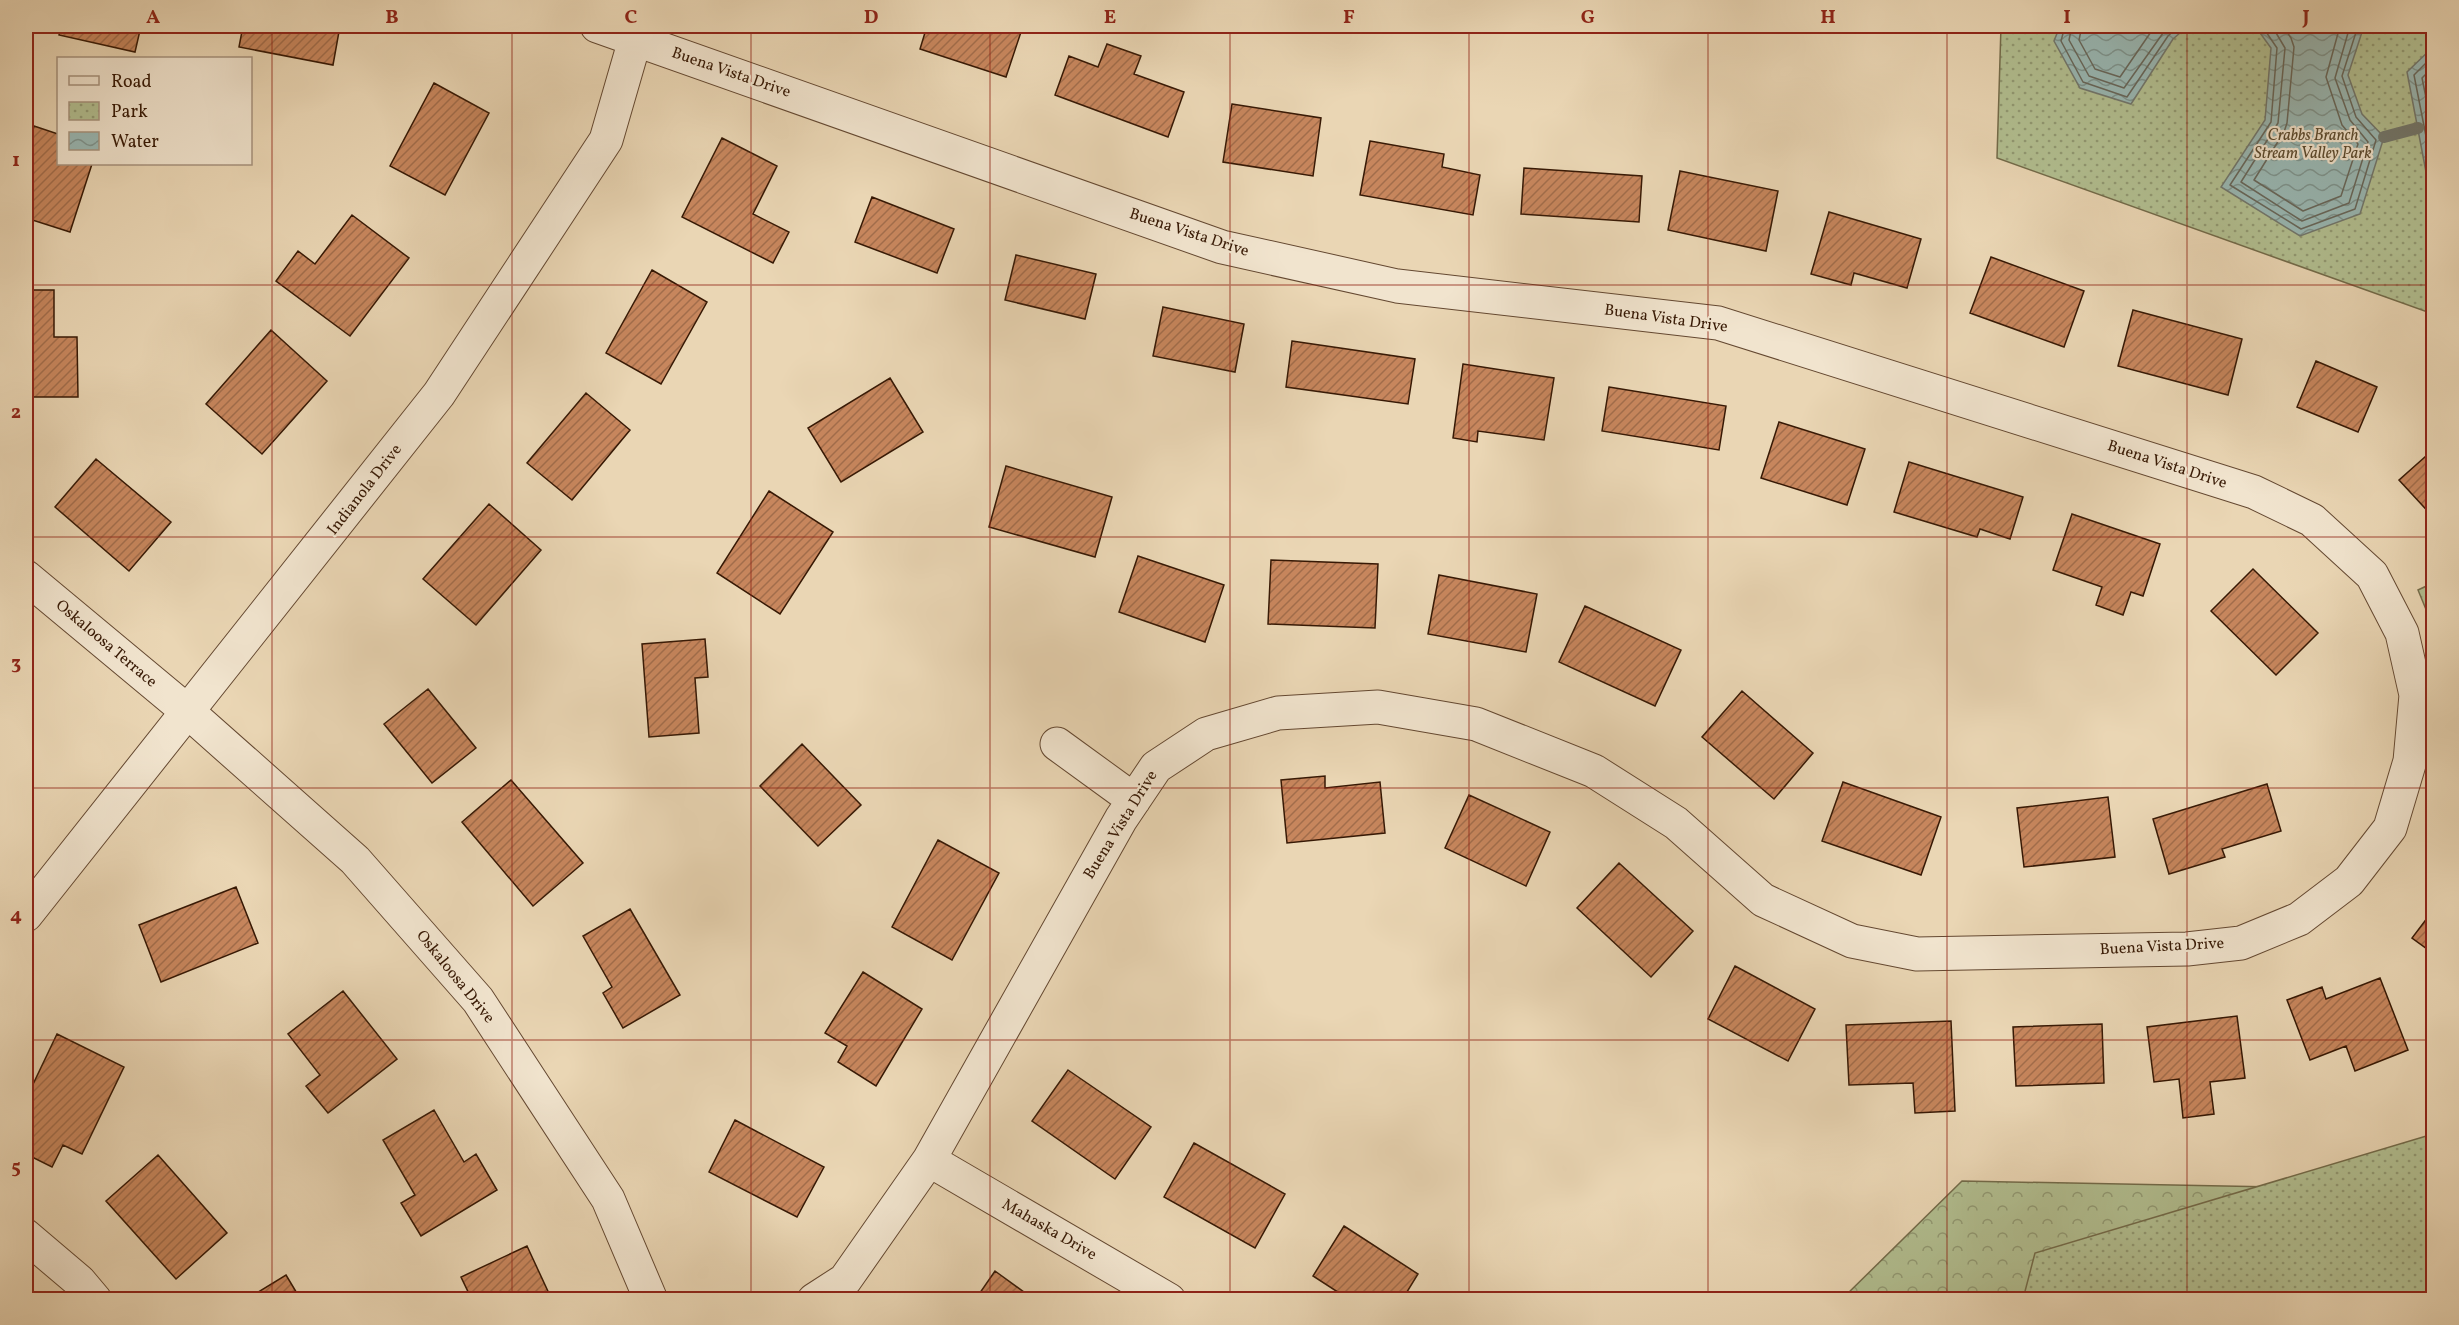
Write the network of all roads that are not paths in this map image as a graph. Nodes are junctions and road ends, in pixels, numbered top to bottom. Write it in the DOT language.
graph roads {
  1 [pos="597,26"];
  2 [pos="637,32"];
  3 [pos="26,577"];
  4 [pos="187,711"];
  5 [pos="1057,744"];
  6 [pos="1134,800"];
  7 [pos="26,915"];
  8 [pos="929,1160"];
  9 [pos="26,1236"];
  10 [pos="95,1299"];
  11 [pos="651,1299"];
  12 [pos="814,1299"];
  13 [pos="1169,1299"];
  1 -- 2 [label="street, Buena Vista Drive"];
  2 -- 4 [label="street, Indianola Drive"];
  2 -- 6 [label="street, Buena Vista Drive"];
  3 -- 4 [label="street, Oskaloosa Terrace"];
  4 -- 7 [label="street, Indianola Drive"];
  4 -- 11 [label="street, Oskaloosa Drive"];
  5 -- 6 [label="street"];
  6 -- 8 [label="street, Buena Vista Drive"];
  8 -- 12 [label="street, Buena Vista Drive"];
  8 -- 13 [label="street, Mahaska Drive"];
  9 -- 10 [label="street"];
}
